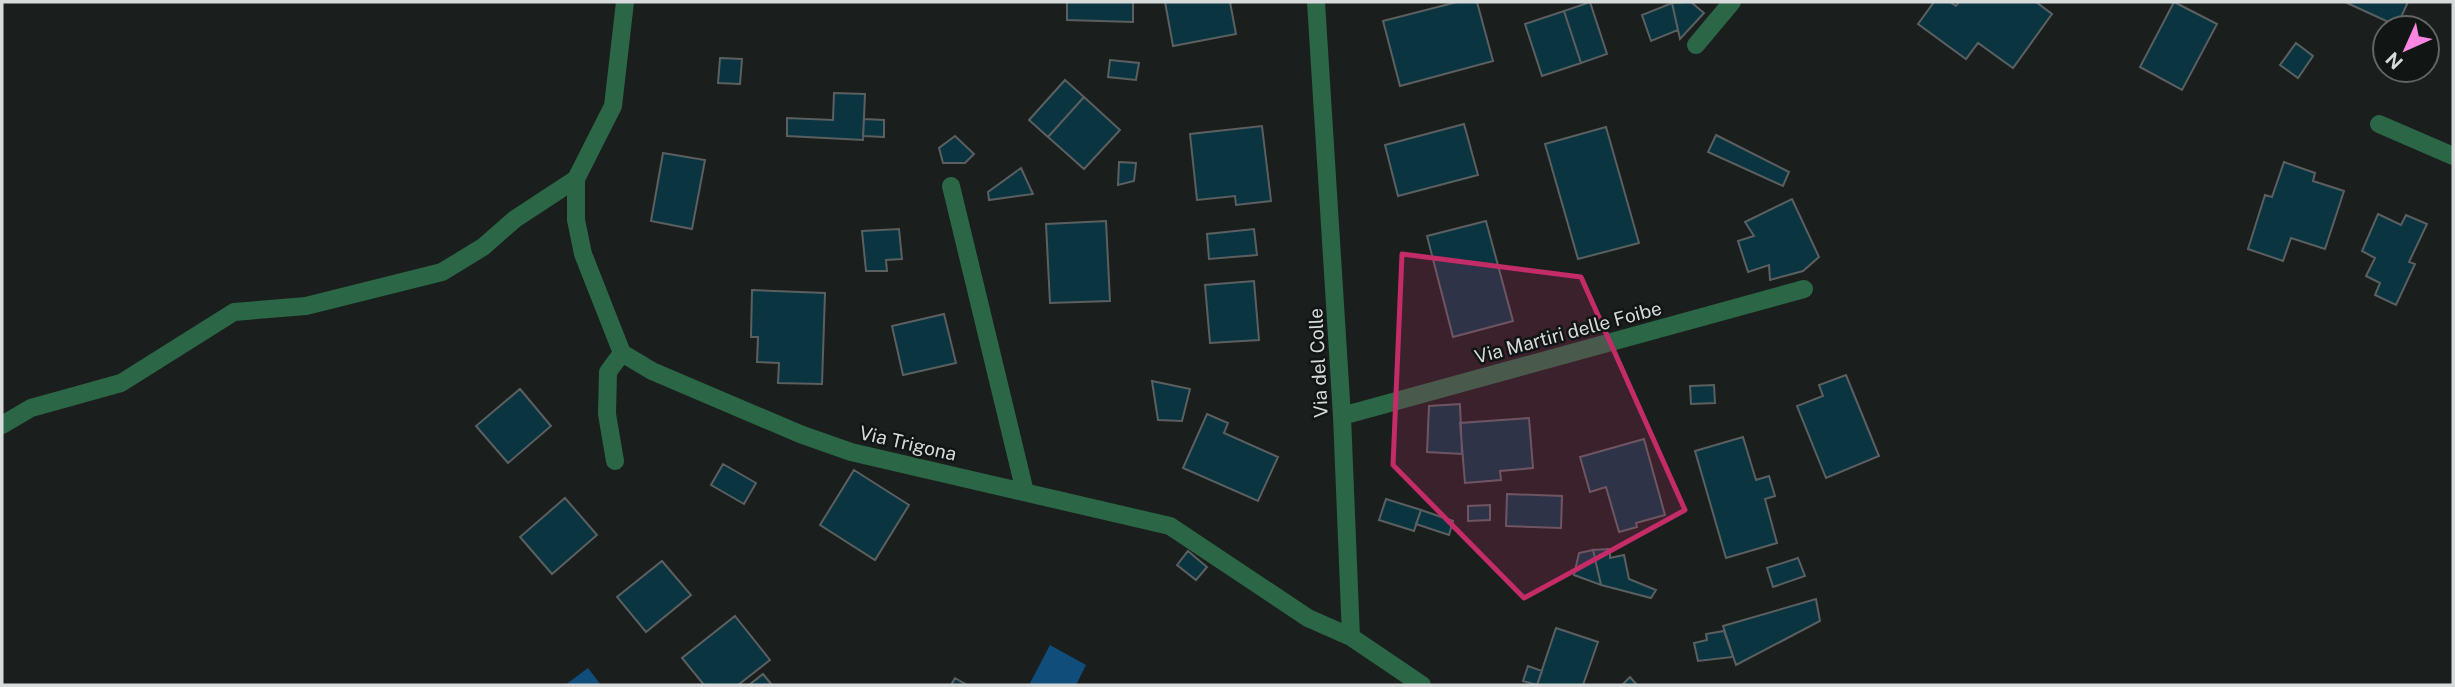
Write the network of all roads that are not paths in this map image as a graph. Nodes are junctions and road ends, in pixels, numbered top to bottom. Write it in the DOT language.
graph roads {
  1 [pos="625,2"];
  2 [pos="1316,2"];
  3 [pos="1732,2"];
  4 [pos="1696,45"];
  5 [pos="2379,124"];
  6 [pos="2453,156"];
  7 [pos="576,179"];
  8 [pos="951,186"];
  9 [pos="1804,289"];
  10 [pos="622,353"];
  11 [pos="1342,416"];
  12 [pos="2,425"];
  13 [pos="615,461"];
  14 [pos="1025,492"];
  15 [pos="1350,637"];
  16 [pos="1422,685"];
  1 -- 7 [label="street"];
  2 -- 11 [label="street, Via del Colle"];
  3 -- 4 [label="street"];
  5 -- 6 [label="street"];
  7 -- 10 [label="street"];
  7 -- 12 [label="street"];
  8 -- 14 [label="street"];
  9 -- 11 [label="street, Via Martiri delle Foibe"];
  10 -- 13 [label="street"];
  10 -- 14 [label="street, Via Trigona"];
  11 -- 15 [label="street, Via del Colle"];
  14 -- 15 [label="street, Via Trigona"];
  15 -- 16 [label="street"];
}
